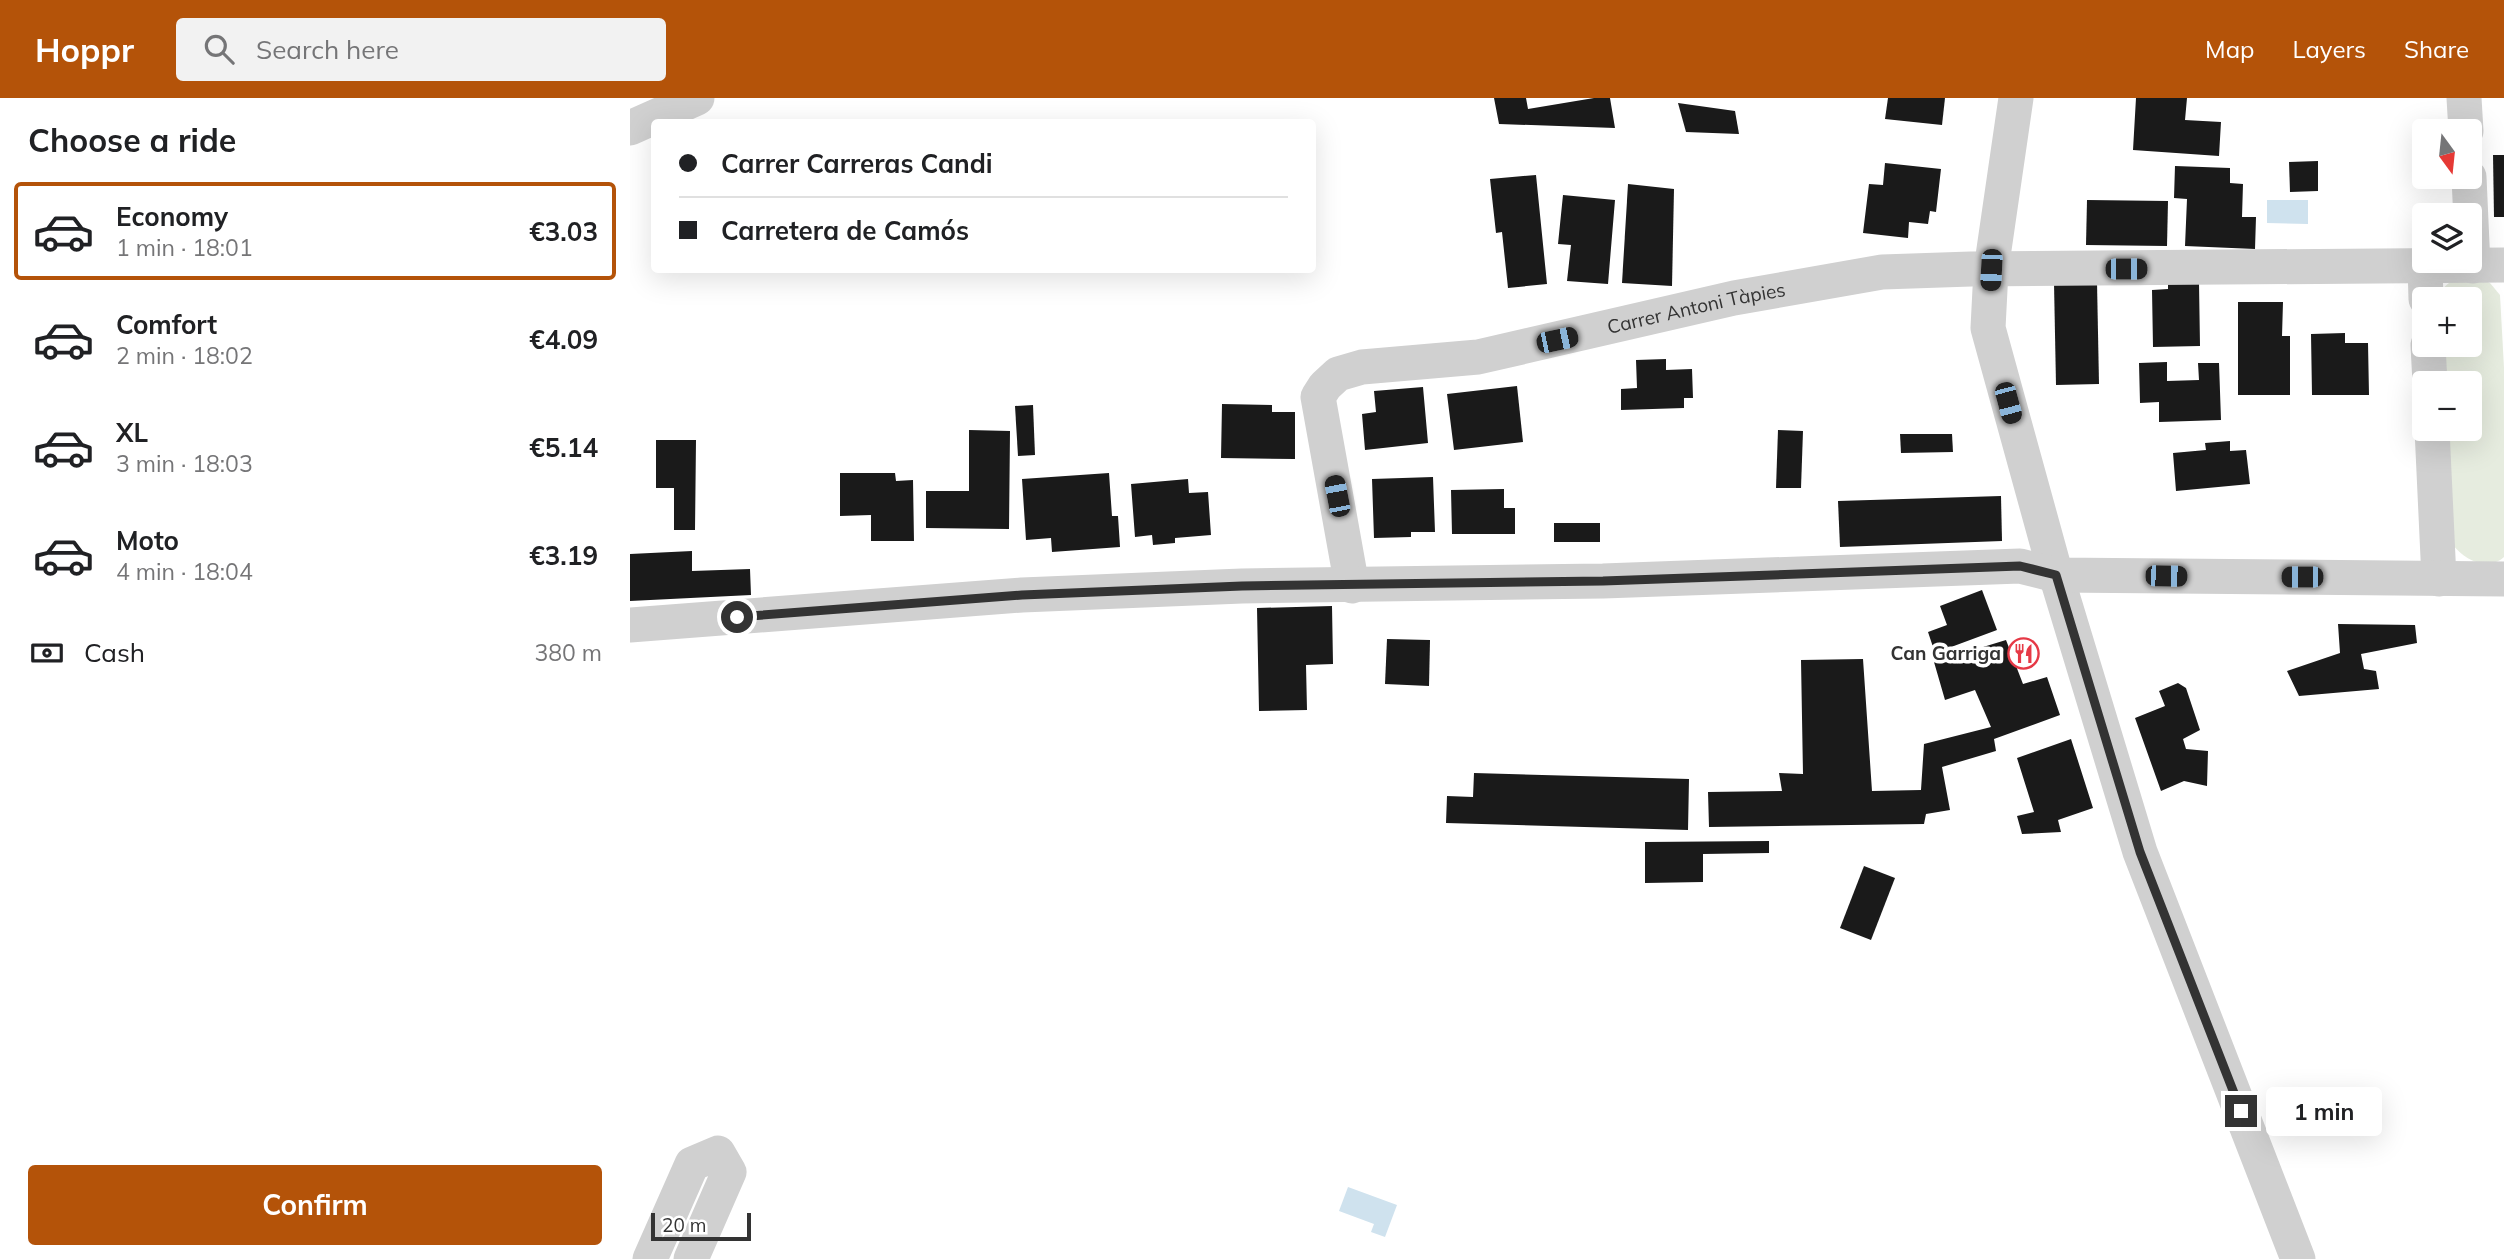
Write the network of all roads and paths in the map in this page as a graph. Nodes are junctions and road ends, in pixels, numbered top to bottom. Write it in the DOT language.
graph roads {
  1 [pos="697,98"];
  2 [pos="2015,98"];
  3 [pos="2465,98"];
  4 [pos="2466,119"];
  5 [pos="630,128"];
  6 [pos="2472,189"];
  7 [pos="2489,266"];
  8 [pos="1991,270"];
  9 [pos="2425,283"];
  10 [pos="2433,441"];
  11 [pos="2056,575"];
  12 [pos="2439,579"];
  13 [pos="2504,579"];
  14 [pos="1352,586"];
  15 [pos="630,625"];
  16 [pos="650,1259"];
  17 [pos="691,1259"];
  18 [pos="2298,1259"];
  1 -- 5 [label="street"];
  2 -- 8 [label="street"];
  3 -- 4 [label="street"];
  6 -- 7 [label="street"];
  7 -- 9 [label="street, Carrer Antoni Tàpies"];
  8 -- 9 [label="street, Carrer Antoni Tàpies"];
  8 -- 11 [label="street"];
  8 -- 14 [label="street, Carrer Antoni Tàpies"];
  10 -- 12 [label="street"];
  11 -- 12 [label="street"];
  11 -- 14 [label="street"];
  11 -- 18 [label="street"];
  12 -- 13 [label="street"];
  14 -- 15 [label="street"];
  16 -- 17 [label="street"];
}
